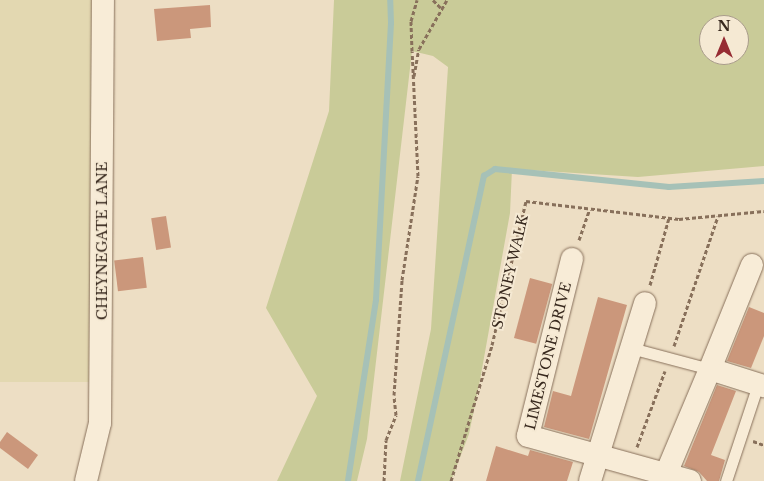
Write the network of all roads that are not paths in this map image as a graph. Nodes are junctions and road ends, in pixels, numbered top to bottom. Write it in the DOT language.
graph roads {
  1 [pos="103,0"];
  2 [pos="572,259"];
  3 [pos="752,265"];
  4 [pos="645,303"];
  5 [pos="632,348"];
  6 [pos="710,369"];
  7 [pos="761,385"];
  8 [pos="598,456"];
  9 [pos="664,478"];
  10 [pos="86,481"];
  11 [pos="590,481"];
  12 [pos="690,481"];
  13 [pos="726,481"];
  1 -- 10 [label="street, CHEYNEGATE LANE"];
  2 -- 8 [label="street, LIMESTONE DRIVE"];
  3 -- 6 [label="street"];
  4 -- 5 [label="street"];
  5 -- 6 [label="lane"];
  5 -- 8 [label="street"];
  6 -- 7 [label="street"];
  6 -- 9 [label="street"];
  7 -- 13 [label="lane"];
  8 -- 9 [label="street, LIMESTONE DRIVE"];
  8 -- 11 [label="street"];
  9 -- 12 [label="street, LIMESTONE DRIVE"];
}
